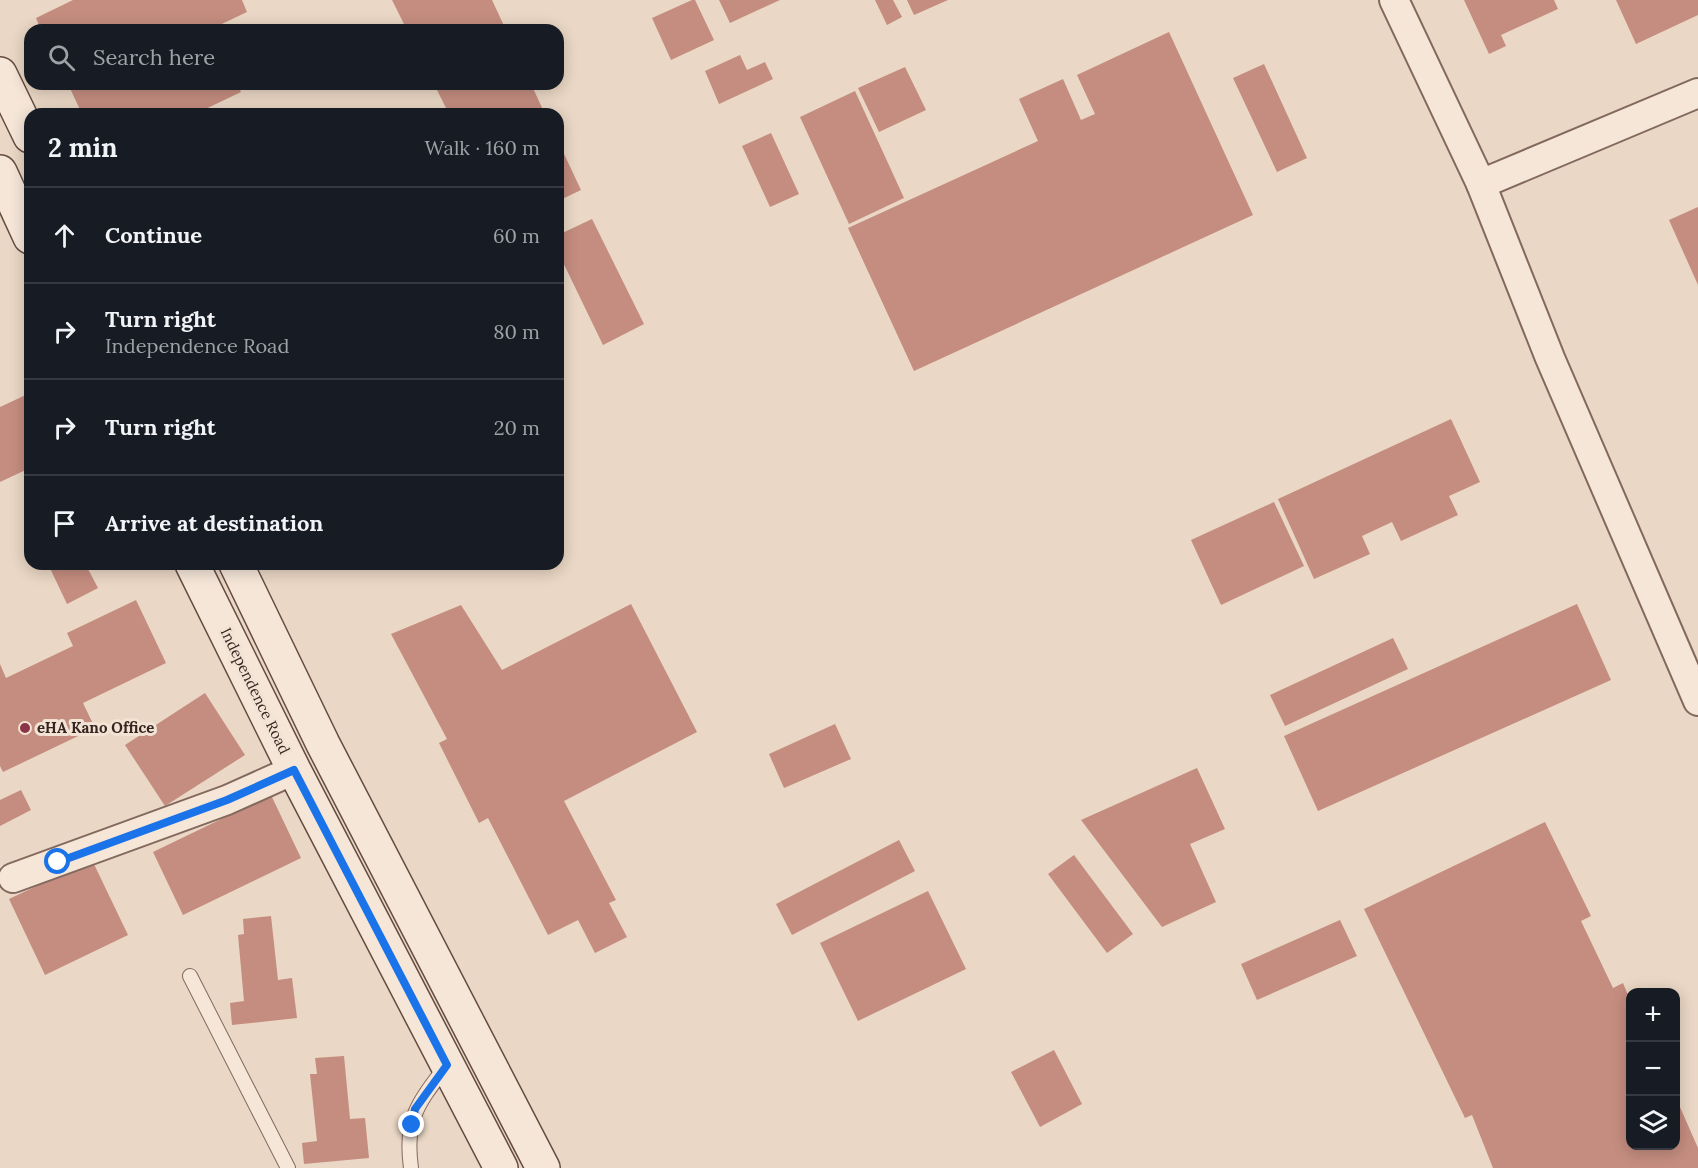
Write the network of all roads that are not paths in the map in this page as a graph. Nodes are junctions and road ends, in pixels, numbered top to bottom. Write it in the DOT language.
graph roads {
  1 [pos="1394,0"];
  2 [pos="0,74"];
  3 [pos="1698,93"];
  4 [pos="24,124"];
  5 [pos="0,172"];
  6 [pos="1481,184"];
  7 [pos="24,224"];
  8 [pos="195,570"];
  9 [pos="239,570"];
  10 [pos="1698,700"];
  11 [pos="294,770"];
  12 [pos="13,878"];
  13 [pos="190,976"];
  14 [pos="447,1065"];
  15 [pos="288,1168"];
  16 [pos="411,1168"];
  17 [pos="501,1168"];
  18 [pos="543,1168"];
  1 -- 6 [label="street"];
  2 -- 4 [label="main road"];
  3 -- 6 [label="street"];
  5 -- 7 [label="main road"];
  6 -- 10 [label="street"];
  8 -- 11 [label="main road, Independence Road"];
  9 -- 18 [label="main road"];
  11 -- 12 [label="street"];
  11 -- 14 [label="main road, Independence Road"];
  13 -- 15 [label="lane"];
  14 -- 16 [label="lane"];
  14 -- 17 [label="main road, Independence Road"];
}
